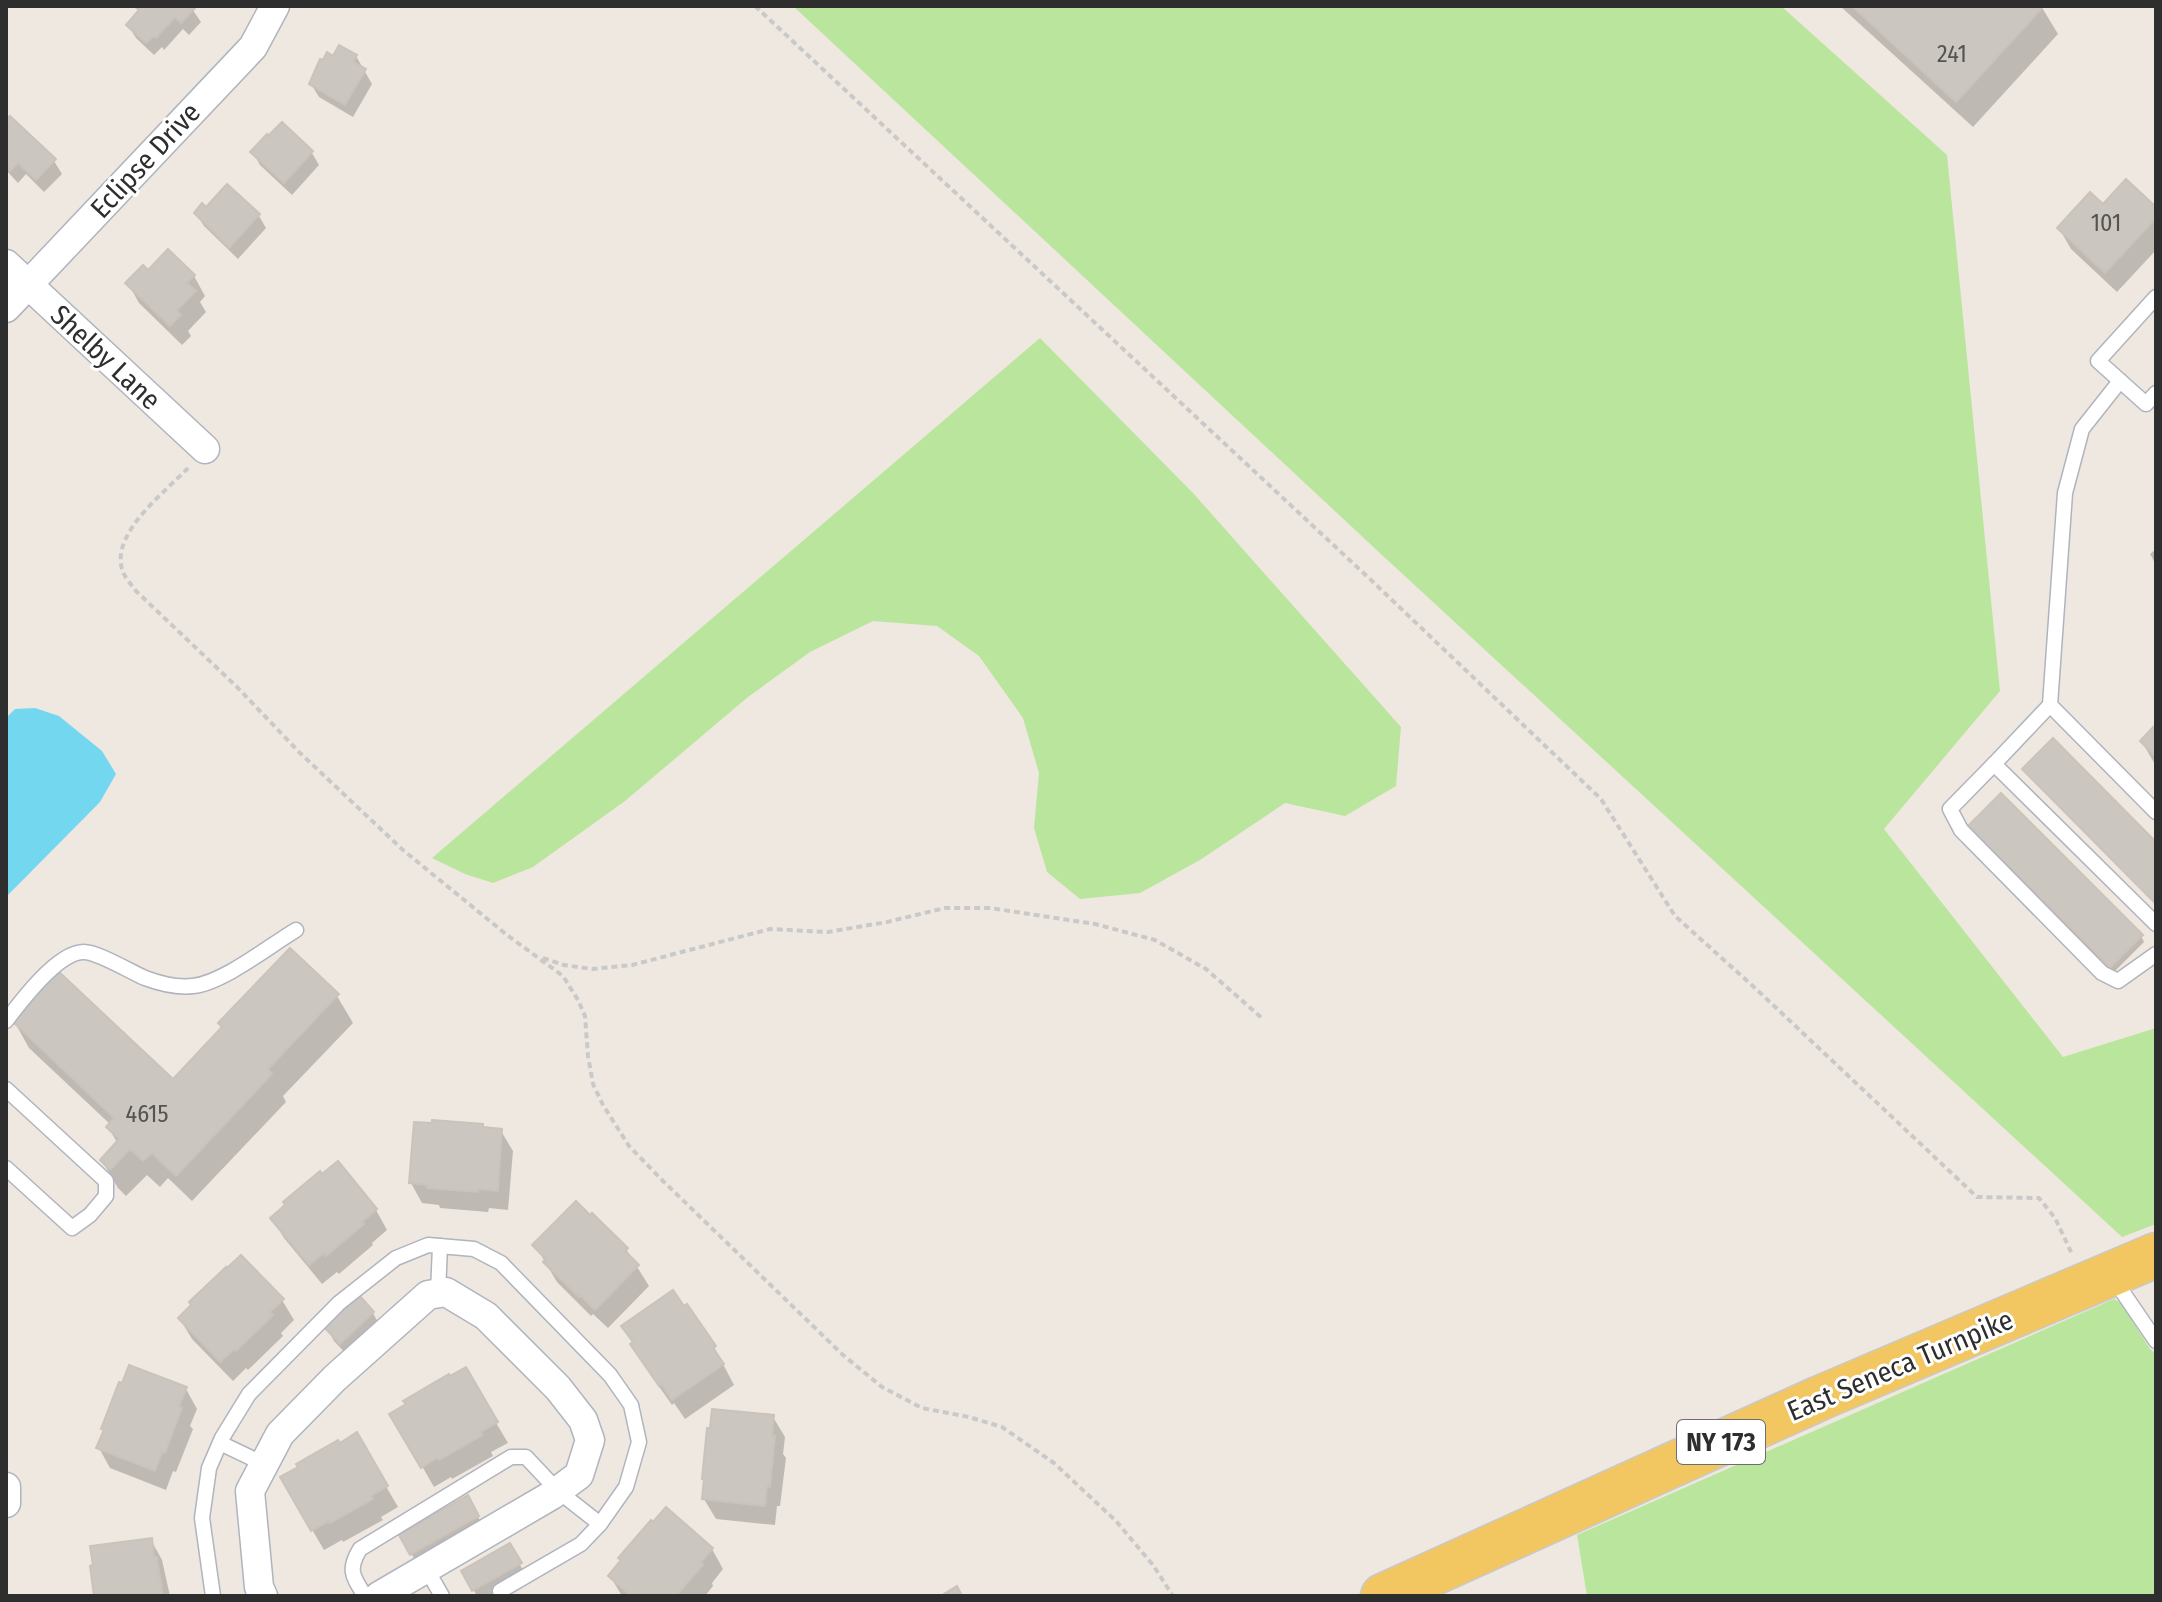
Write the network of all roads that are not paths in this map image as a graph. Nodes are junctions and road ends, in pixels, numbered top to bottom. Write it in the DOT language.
graph roads {
  1 [pos="275,6"];
  2 [pos="6,264"];
  3 [pos="28,284"];
  4 [pos="2156,297"];
  5 [pos="6,308"];
  6 [pos="2120,381"];
  7 [pos="2156,393"];
  8 [pos="205,449"];
  9 [pos="2050,705"];
  10 [pos="1994,764"];
  11 [pos="2156,812"];
  12 [pos="2156,924"];
  13 [pos="296,930"];
  14 [pos="2156,954"];
  15 [pos="6,1021"];
  16 [pos="6,1089"];
  17 [pos="6,1168"];
  18 [pos="440,1246"];
  19 [pos="2156,1255"];
  20 [pos="2099,1280"];
  21 [pos="438,1293"];
  22 [pos="2156,1341"];
  23 [pos="220,1443"];
  24 [pos="264,1464"];
  25 [pos="6,1487"];
  26 [pos="558,1491"];
  27 [pos="6,1503"];
  28 [pos="600,1524"];
  29 [pos="426,1568"];
  30 [pos="500,1591"];
  31 [pos="213,1596"];
  32 [pos="263,1596"];
  33 [pos="365,1596"];
  34 [pos="379,1596"];
  35 [pos="442,1596"];
  36 [pos="1383,1596"];
  1 -- 3 [label="street, Eclipse Drive"];
  2 -- 3 [label="street, Shelby Lane"];
  3 -- 5 [label="street, Eclipse Drive"];
  3 -- 8 [label="street, Shelby Lane"];
  4 -- 6 [label="lane"];
  6 -- 7 [label="lane"];
  6 -- 9 [label="lane"];
  9 -- 10 [label="lane"];
  9 -- 11 [label="lane"];
  10 -- 12 [label="lane"];
  10 -- 14 [label="lane"];
  13 -- 15 [label="lane"];
  16 -- 17 [label="lane"];
  18 -- 21 [label="lane"];
  18 -- 23 [label="lane"];
  18 -- 28 [label="lane"];
  19 -- 20 [label="main road, East Seneca Turnpike / NY 173"];
  20 -- 22 [label="lane"];
  20 -- 36 [label="main road, East Seneca Turnpike / NY 173"];
  21 -- 24 [label="street"];
  21 -- 26 [label="street"];
  23 -- 24 [label="lane"];
  23 -- 31 [label="lane"];
  24 -- 32 [label="street"];
  25 -- 27 [label="street"];
  26 -- 28 [label="lane"];
  26 -- 29 [label="street"];
  26 -- 33 [label="lane"];
  28 -- 30 [label="lane"];
  29 -- 34 [label="street"];
  29 -- 35 [label="lane"];
}
